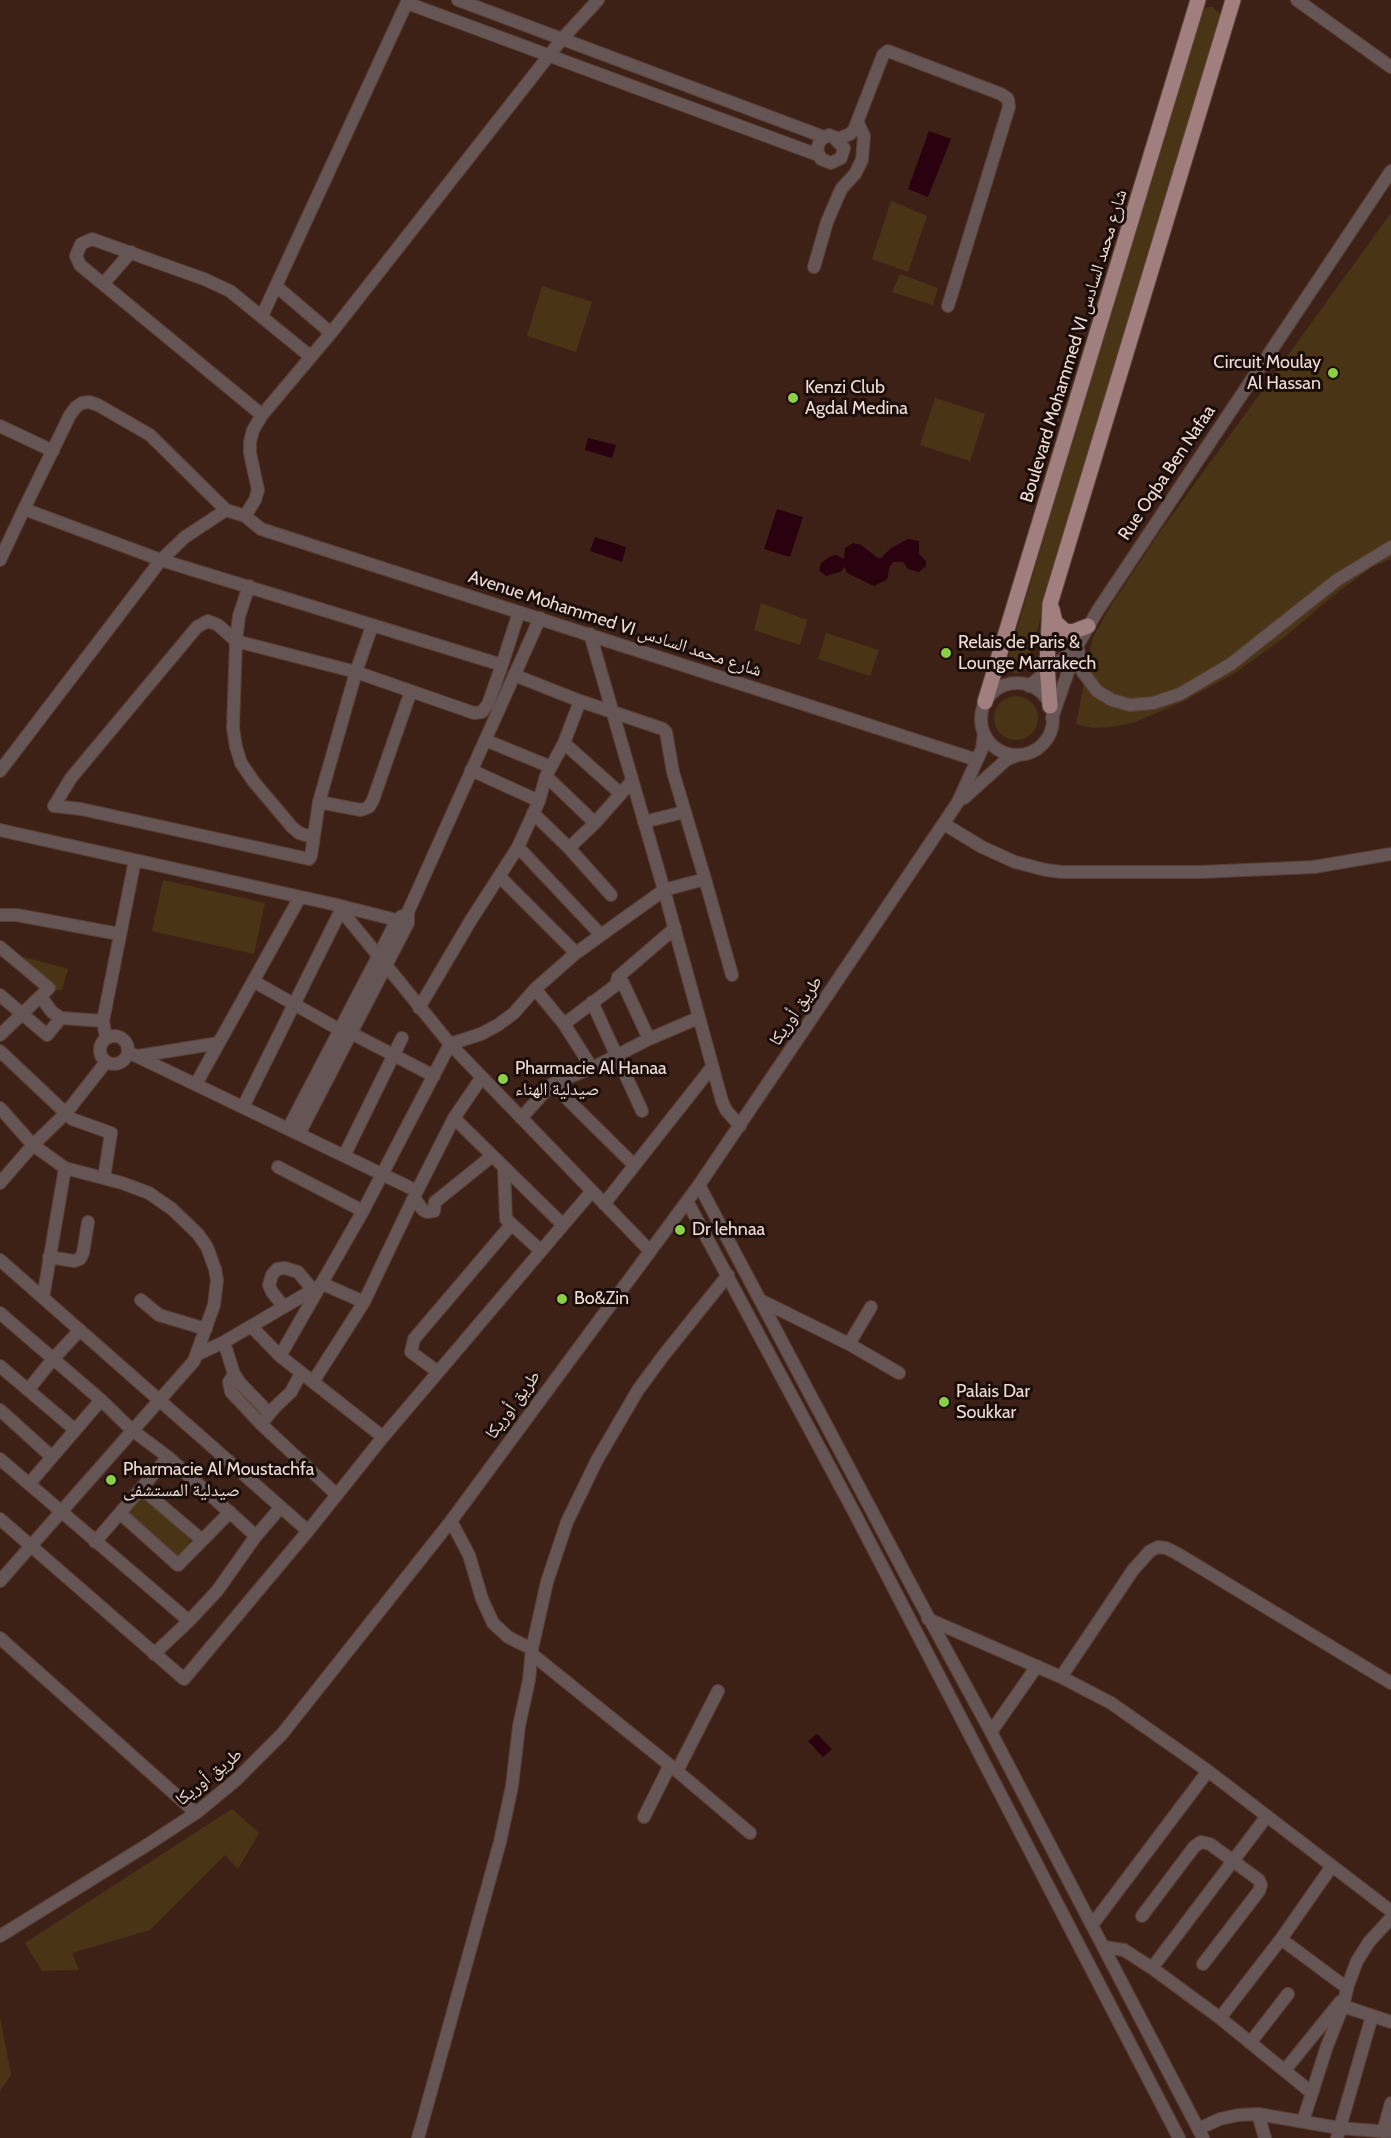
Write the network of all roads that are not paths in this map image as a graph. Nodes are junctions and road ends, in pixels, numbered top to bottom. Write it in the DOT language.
graph roads {
  1 [pos="458,0"];
  2 [pos="598,0"];
  3 [pos="1198,0"];
  4 [pos="1233,0"];
  5 [pos="1298,0"];
  6 [pos="408,2"];
  7 [pos="562,39"];
  8 [pos="550,55"];
  9 [pos="1391,67"];
  10 [pos="711,95"];
  11 [pos="705,113"];
  12 [pos="858,123"];
  13 [pos="830,139"];
  14 [pos="818,155"];
  15 [pos="837,161"];
  16 [pos="1391,171"];
  17 [pos="849,180"];
  18 [pos="131,252"];
  19 [pos="814,267"];
  20 [pos="103,284"];
  21 [pos="276,286"];
  22 [pos="948,306"];
  23 [pos="262,316"];
  24 [pos="331,333"];
  25 [pos="311,357"];
  26 [pos="262,415"];
  27 [pos="0,426"];
  28 [pos="53,451"];
  29 [pos="24,509"];
  30 [pos="226,510"];
  31 [pos="245,516"];
  32 [pos="1391,547"];
  33 [pos="0,560"];
  34 [pos="161,560"];
  35 [pos="249,586"];
  36 [pos="1050,604"];
  37 [pos="519,612"];
  38 [pos="540,618"];
  39 [pos="372,626"];
  40 [pos="1088,626"];
  41 [pos="590,634"];
  42 [pos="236,641"];
  43 [pos="1077,646"];
  44 [pos="502,665"];
  45 [pos="356,672"];
  46 [pos="1047,672"];
  47 [pos="514,675"];
  48 [pos="1029,686"];
  49 [pos="411,691"];
  50 [pos="580,701"];
  51 [pos="985,702"];
  52 [pos="613,712"];
  53 [pos="1051,712"];
  54 [pos="984,733"];
  55 [pos="485,740"];
  56 [pos="564,743"];
  57 [pos="1022,754"];
  58 [pos="977,760"];
  59 [pos="471,770"];
  60 [pos="0,771"];
  61 [pos="549,772"];
  62 [pos="632,781"];
  63 [pos="621,794"];
  64 [pos="539,801"];
  65 [pos="319,802"];
  66 [pos="958,802"];
  67 [pos="684,812"];
  68 [pos="533,813"];
  69 [pos="644,822"];
  70 [pos="595,823"];
  71 [pos="944,824"];
  72 [pos="0,830"];
  73 [pos="312,837"];
  74 [pos="518,847"];
  75 [pos="569,848"];
  76 [pos="1391,854"];
  77 [pos="135,860"];
  78 [pos="499,876"];
  79 [pos="705,879"];
  80 [pos="664,890"];
  81 [pos="611,895"];
  82 [pos="300,897"];
  83 [pos="339,908"];
  84 [pos="0,915"];
  85 [pos="405,918"];
  86 [pos="675,928"];
  87 [pos="119,934"];
  88 [pos="601,935"];
  89 [pos="0,947"];
  90 [pos="576,953"];
  91 [pos="382,962"];
  92 [pos="732,975"];
  93 [pos="618,977"];
  94 [pos="253,981"];
  95 [pos="535,989"];
  96 [pos="0,995"];
  97 [pos="40,997"];
  98 [pos="592,1002"];
  99 [pos="294,1004"];
  100 [pos="419,1008"];
  101 [pos="21,1012"];
  102 [pos="61,1017"];
  103 [pos="698,1018"];
  104 [pos="103,1021"];
  105 [pos="564,1024"];
  106 [pos="346,1031"];
  107 [pos="0,1035"];
  108 [pos="106,1038"];
  109 [pos="402,1038"];
  110 [pos="649,1039"];
  111 [pos="219,1042"];
  112 [pos="450,1044"];
  113 [pos="0,1051"];
  114 [pos="133,1054"];
  115 [pos="392,1054"];
  116 [pos="618,1055"];
  117 [pos="106,1062"];
  118 [pos="712,1067"];
  119 [pos="592,1068"];
  120 [pos="434,1076"];
  121 [pos="482,1077"];
  122 [pos="196,1084"];
  123 [pos="552,1084"];
  124 [pos="243,1107"];
  125 [pos="0,1108"];
  126 [pos="642,1112"];
  127 [pos="66,1113"];
  128 [pos="454,1118"];
  129 [pos="521,1118"];
  130 [pos="6,1123"];
  131 [pos="740,1126"];
  132 [pos="293,1132"];
  133 [pos="33,1145"];
  134 [pos="344,1156"];
  135 [pos="492,1156"];
  136 [pos="634,1165"];
  137 [pos="278,1167"];
  138 [pos="65,1168"];
  139 [pos="504,1168"];
  140 [pos="382,1174"];
  141 [pos="104,1178"];
  142 [pos="0,1183"];
  143 [pos="699,1185"];
  144 [pos="592,1191"];
  145 [pos="416,1195"];
  146 [pos="687,1201"];
  147 [pos="604,1204"];
  148 [pos="363,1211"];
  149 [pos="87,1222"];
  150 [pos="511,1225"];
  151 [pos="563,1226"];
  152 [pos="542,1251"];
  153 [pos="650,1251"];
  154 [pos="49,1257"];
  155 [pos="0,1260"];
  156 [pos="728,1275"];
  157 [pos="318,1287"];
  158 [pos="43,1298"];
  159 [pos="141,1300"];
  160 [pos="761,1300"];
  161 [pos="364,1302"];
  162 [pos="284,1307"];
  163 [pos="872,1307"];
  164 [pos="0,1313"];
  165 [pos="251,1326"];
  166 [pos="206,1329"];
  167 [pos="80,1330"];
  168 [pos="224,1342"];
  169 [pos="849,1344"];
  170 [pos="196,1356"];
  171 [pos="280,1356"];
  172 [pos="53,1359"];
  173 [pos="0,1366"];
  174 [pos="301,1372"];
  175 [pos="438,1372"];
  176 [pos="899,1373"];
  177 [pos="234,1374"];
  178 [pos="313,1382"];
  179 [pos="28,1390"];
  180 [pos="101,1400"];
  181 [pos="159,1400"];
  182 [pos="272,1411"];
  183 [pos="2,1415"];
  184 [pos="261,1424"];
  185 [pos="74,1429"];
  186 [pos="132,1430"];
  187 [pos="382,1437"];
  188 [pos="52,1457"];
  189 [pos="168,1457"];
  190 [pos="0,1459"];
  191 [pos="28,1484"];
  192 [pos="142,1489"];
  193 [pos="337,1495"];
  194 [pos="281,1508"];
  195 [pos="230,1512"];
  196 [pos="62,1513"];
  197 [pos="121,1514"];
  198 [pos="0,1519"];
  199 [pos="450,1521"];
  200 [pos="308,1531"];
  201 [pos="256,1536"];
  202 [pos="202,1540"];
  203 [pos="95,1542"];
  204 [pos="31,1546"];
  205 [pos="0,1581"];
  206 [pos="918,1598"];
  207 [pos="902,1605"];
  208 [pos="929,1619"];
  209 [pos="189,1621"];
  210 [pos="914,1627"];
  211 [pos="0,1638"];
  212 [pos="532,1652"];
  213 [pos="154,1654"];
  214 [pos="1037,1666"];
  215 [pos="1061,1677"];
  216 [pos="1391,1683"];
  217 [pos="718,1691"];
  218 [pos="991,1732"];
  219 [pos="673,1768"];
  220 [pos="1208,1771"];
  221 [pos="196,1813"];
  222 [pos="1267,1816"];
  223 [pos="644,1818"];
  224 [pos="750,1833"];
  225 [pos="1233,1861"];
  226 [pos="1332,1866"];
  227 [pos="1391,1911"];
  228 [pos="1142,1916"];
  229 [pos="1391,1918"];
  230 [pos="1092,1925"];
  231 [pos="0,1936"];
  232 [pos="1281,1939"];
  233 [pos="1104,1947"];
  234 [pos="1203,1964"];
  235 [pos="1152,1968"];
  236 [pos="1288,1994"];
  237 [pos="1346,1997"];
  238 [pos="1372,2016"];
  239 [pos="1220,2018"];
  240 [pos="1391,2022"];
  241 [pos="1250,2043"];
  242 [pos="1285,2070"];
  243 [pos="1312,2093"];
  244 [pos="1391,2103"];
  245 [pos="1258,2114"];
  246 [pos="1191,2116"];
  247 [pos="1303,2121"];
  248 [pos="1173,2126"];
  249 [pos="1338,2133"];
  250 [pos="1380,2133"];
  251 [pos="1199,2135"];
  252 [pos="418,2138"];
  253 [pos="1179,2138"];
  254 [pos="1265,2138"];
  1 -- 7 [label="street"];
  2 -- 7 [label="street"];
  3 -- 51 [label="main road, Boulevard Mohammed VI شارع محمد السادس"];
  4 -- 36 [label="main road"];
  5 -- 9 [label="street"];
  6 -- 8 [label="street"];
  6 -- 21 [label="street"];
  7 -- 8 [label="street"];
  7 -- 10 [label="street"];
  8 -- 11 [label="street"];
  8 -- 24 [label="street"];
  10 -- 11 [label="street"];
  10 -- 13 [label="street"];
  11 -- 14 [label="street"];
  12 -- 13 [label="street"];
  12 -- 17 [label="street"];
  12 -- 22 [label="street"];
  13 -- 14 [label="street"];
  13 -- 15 [label="street"];
  14 -- 15 [label="street"];
  15 -- 17 [label="street"];
  16 -- 40 [label="street, Rue Oqba Ben Nafaa"];
  17 -- 19 [label="street"];
  18 -- 20 [label="street"];
  18 -- 20 [label="street"];
  18 -- 23 [label="street"];
  20 -- 26 [label="street"];
  21 -- 23 [label="street"];
  21 -- 24 [label="street"];
  23 -- 25 [label="street"];
  24 -- 25 [label="street"];
  25 -- 26 [label="street"];
  26 -- 31 [label="street"];
  27 -- 28 [label="street"];
  28 -- 29 [label="street"];
  28 -- 30 [label="street"];
  29 -- 33 [label="street"];
  29 -- 34 [label="street"];
  30 -- 31 [label="street, Avenue Mohammed VI شارع محمد السادس"];
  30 -- 34 [label="street"];
  31 -- 37 [label="street, Avenue Mohammed VI شارع محمد السادس"];
  32 -- 43 [label="street"];
  34 -- 35 [label="street"];
  34 -- 60 [label="street"];
  35 -- 39 [label="street"];
  35 -- 42 [label="street"];
  36 -- 40 [label="main road"];
  36 -- 46 [label="main road"];
  37 -- 38 [label="street, Avenue Mohammed VI شارع محمد السادس"];
  37 -- 44 [label="street"];
  38 -- 41 [label="street, Avenue Mohammed VI شارع محمد السادس"];
  38 -- 47 [label="street"];
  39 -- 44 [label="street"];
  39 -- 45 [label="street"];
  40 -- 43 [label="street, Rue Oqba Ben Nafaa"];
  41 -- 52 [label="street"];
  41 -- 58 [label="street, Avenue Mohammed VI شارع محمد السادس"];
  42 -- 45 [label="street"];
  42 -- 73 [label="street"];
  42 -- 73 [label="street"];
  43 -- 46 [label="street, Rue Oqba Ben Nafaa"];
  43 -- 53 [label="street, Rue Oqba Ben Nafaa"];
  44 -- 49 [label="street"];
  45 -- 49 [label="street"];
  45 -- 65 [label="street"];
  46 -- 48 [label="street, Rue Oqba Ben Nafaa"];
  46 -- 53 [label="main road"];
  47 -- 50 [label="street"];
  47 -- 55 [label="street"];
  48 -- 51 [label="street"];
  48 -- 53 [label="street"];
  49 -- 65 [label="street"];
  50 -- 52 [label="street"];
  50 -- 56 [label="street"];
  51 -- 54 [label="street"];
  52 -- 62 [label="street"];
  52 -- 67 [label="street"];
  53 -- 57 [label="street"];
  54 -- 57 [label="street"];
  54 -- 58 [label="street, طريق أوريكا"];
  55 -- 59 [label="street"];
  55 -- 61 [label="street"];
  56 -- 61 [label="street"];
  56 -- 63 [label="street"];
  57 -- 66 [label="street, طريق أوريكا"];
  58 -- 66 [label="street, طريق أوريكا"];
  59 -- 64 [label="street"];
  59 -- 85 [label="street"];
  61 -- 64 [label="street"];
  61 -- 70 [label="street"];
  62 -- 63 [label="street"];
  62 -- 69 [label="street"];
  63 -- 70 [label="street"];
  64 -- 68 [label="street"];
  65 -- 73 [label="street"];
  66 -- 71 [label="street, طريق أوريكا"];
  67 -- 69 [label="street"];
  67 -- 79 [label="street"];
  68 -- 74 [label="street"];
  68 -- 75 [label="street"];
  69 -- 80 [label="street"];
  70 -- 75 [label="street"];
  71 -- 76 [label="street"];
  71 -- 131 [label="street, طريق أوريكا"];
  72 -- 77 [label="street"];
  74 -- 78 [label="street"];
  74 -- 88 [label="street"];
  75 -- 81 [label="street"];
  77 -- 82 [label="street"];
  77 -- 87 [label="street"];
  78 -- 90 [label="street"];
  78 -- 100 [label="street"];
  79 -- 80 [label="street"];
  79 -- 92 [label="street"];
  80 -- 86 [label="street"];
  80 -- 88 [label="street"];
  82 -- 83 [label="street"];
  82 -- 94 [label="street"];
  83 -- 85 [label="street"];
  83 -- 91 [label="street"];
  83 -- 99 [label="street"];
  84 -- 87 [label="street"];
  85 -- 91 [label="street"];
  86 -- 93 [label="street"];
  86 -- 103 [label="street"];
  87 -- 104 [label="street"];
  88 -- 90 [label="street"];
  89 -- 97 [label="street"];
  90 -- 95 [label="street"];
  91 -- 100 [label="street"];
  91 -- 106 [label="street"];
  93 -- 98 [label="street"];
  93 -- 110 [label="street"];
  94 -- 99 [label="street"];
  94 -- 111 [label="street"];
  95 -- 105 [label="street"];
  95 -- 112 [label="street"];
  96 -- 101 [label="street"];
  97 -- 101 [label="street"];
  97 -- 102 [label="street"];
  98 -- 105 [label="street"];
  98 -- 116 [label="street"];
  99 -- 106 [label="street"];
  99 -- 124 [label="street"];
  100 -- 112 [label="street"];
  101 -- 102 [label="street"];
  101 -- 107 [label="street"];
  102 -- 104 [label="street"];
  103 -- 110 [label="street"];
  103 -- 118 [label="street"];
  104 -- 108 [label="street"];
  105 -- 119 [label="street"];
  106 -- 115 [label="street"];
  106 -- 132 [label="street"];
  108 -- 114 [label="street"];
  108 -- 117 [label="street"];
  109 -- 115 [label="street"];
  110 -- 116 [label="street"];
  111 -- 114 [label="street"];
  111 -- 122 [label="street"];
  112 -- 120 [label="street"];
  112 -- 121 [label="street"];
  113 -- 127 [label="street"];
  114 -- 117 [label="street"];
  114 -- 122 [label="street"];
  115 -- 120 [label="street"];
  115 -- 134 [label="street"];
  116 -- 119 [label="street"];
  116 -- 126 [label="street"];
  117 -- 127 [label="street"];
  118 -- 131 [label="street"];
  118 -- 136 [label="street"];
  119 -- 123 [label="street"];
  120 -- 140 [label="street"];
  121 -- 128 [label="street"];
  121 -- 129 [label="street"];
  122 -- 124 [label="street"];
  123 -- 129 [label="street"];
  123 -- 136 [label="street"];
  124 -- 132 [label="street"];
  125 -- 130 [label="street"];
  127 -- 133 [label="street"];
  127 -- 141 [label="street"];
  128 -- 135 [label="street"];
  128 -- 145 [label="street"];
  129 -- 144 [label="street"];
  130 -- 133 [label="street"];
  131 -- 143 [label="street, طريق أوريكا"];
  132 -- 134 [label="street"];
  133 -- 138 [label="street"];
  133 -- 142 [label="street"];
  134 -- 140 [label="street"];
  135 -- 139 [label="street"];
  135 -- 145 [label="street"];
  136 -- 147 [label="street"];
  137 -- 148 [label="street"];
  138 -- 141 [label="street"];
  138 -- 154 [label="street"];
  139 -- 150 [label="street"];
  139 -- 151 [label="street"];
  140 -- 145 [label="street"];
  140 -- 148 [label="street"];
  141 -- 166 [label="street"];
  143 -- 146 [label="street, طريق أوريكا"];
  143 -- 160 [label="street"];
  144 -- 147 [label="street"];
  144 -- 151 [label="street"];
  145 -- 161 [label="street"];
  146 -- 153 [label="street, طريق أوريكا"];
  146 -- 156 [label="street"];
  147 -- 153 [label="street"];
  148 -- 157 [label="street"];
  149 -- 154 [label="street"];
  150 -- 152 [label="street"];
  150 -- 175 [label="street"];
  151 -- 152 [label="street"];
  152 -- 175 [label="street"];
  153 -- 199 [label="street, طريق أوريكا"];
  154 -- 158 [label="street"];
  155 -- 158 [label="street"];
  156 -- 207 [label="street"];
  156 -- 212 [label="street"];
  157 -- 161 [label="street"];
  157 -- 162 [label="street"];
  157 -- 162 [label="street"];
  157 -- 171 [label="street"];
  158 -- 167 [label="street"];
  159 -- 166 [label="street"];
  160 -- 169 [label="street"];
  160 -- 206 [label="street"];
  161 -- 178 [label="street"];
  162 -- 165 [label="street"];
  163 -- 169 [label="street"];
  164 -- 172 [label="street"];
  165 -- 168 [label="street"];
  165 -- 171 [label="street"];
  166 -- 170 [label="street"];
  167 -- 172 [label="street"];
  167 -- 181 [label="street"];
  168 -- 170 [label="street"];
  168 -- 177 [label="street"];
  169 -- 176 [label="street"];
  170 -- 181 [label="street"];
  171 -- 174 [label="street"];
  172 -- 179 [label="street"];
  172 -- 180 [label="street"];
  173 -- 179 [label="street"];
  174 -- 178 [label="street"];
  174 -- 182 [label="street"];
  175 -- 187 [label="street"];
  177 -- 182 [label="street"];
  177 -- 184 [label="street"];
  178 -- 187 [label="street"];
  179 -- 185 [label="street"];
  180 -- 185 [label="street"];
  180 -- 186 [label="street"];
  181 -- 186 [label="street"];
  181 -- 194 [label="street"];
  182 -- 184 [label="street"];
  183 -- 188 [label="street"];
  184 -- 193 [label="street"];
  185 -- 188 [label="street"];
  186 -- 189 [label="street"];
  186 -- 196 [label="street"];
  187 -- 193 [label="street"];
  188 -- 191 [label="street"];
  189 -- 192 [label="street"];
  189 -- 195 [label="street"];
  190 -- 191 [label="street"];
  191 -- 196 [label="street"];
  192 -- 197 [label="street"];
  192 -- 202 [label="street"];
  193 -- 200 [label="street"];
  194 -- 200 [label="street"];
  194 -- 201 [label="street"];
  195 -- 201 [label="street"];
  195 -- 202 [label="street"];
  196 -- 203 [label="street"];
  196 -- 204 [label="street"];
  197 -- 202 [label="street"];
  197 -- 203 [label="street"];
  198 -- 204 [label="street"];
  199 -- 212 [label="street"];
  199 -- 221 [label="street, طريق أوريكا"];
  200 -- 213 [label="street"];
  201 -- 209 [label="street"];
  203 -- 209 [label="street"];
  204 -- 205 [label="street"];
  204 -- 213 [label="street"];
  206 -- 207 [label="street"];
  206 -- 208 [label="street"];
  207 -- 210 [label="street"];
  208 -- 210 [label="street"];
  208 -- 214 [label="street"];
  208 -- 218 [label="street"];
  209 -- 213 [label="street"];
  210 -- 248 [label="street"];
  211 -- 221 [label="street"];
  212 -- 219 [label="street"];
  212 -- 252 [label="street"];
  214 -- 215 [label="street"];
  214 -- 218 [label="street"];
  215 -- 216 [label="street"];
  215 -- 220 [label="street"];
  217 -- 219 [label="street"];
  218 -- 230 [label="street"];
  219 -- 223 [label="street"];
  219 -- 224 [label="street"];
  220 -- 222 [label="street"];
  220 -- 230 [label="street"];
  221 -- 231 [label="street, طريق أوريكا"];
  222 -- 225 [label="street"];
  222 -- 226 [label="street"];
  225 -- 228 [label="street"];
  225 -- 234 [label="street"];
  225 -- 235 [label="street"];
  226 -- 227 [label="street"];
  226 -- 232 [label="street"];
  229 -- 237 [label="street"];
  230 -- 233 [label="street"];
  232 -- 237 [label="street"];
  232 -- 239 [label="street"];
  233 -- 235 [label="street"];
  233 -- 246 [label="street"];
  235 -- 239 [label="street"];
  236 -- 241 [label="street"];
  237 -- 238 [label="street"];
  237 -- 242 [label="street"];
  237 -- 243 [label="street"];
  238 -- 240 [label="street"];
  238 -- 249 [label="street"];
  239 -- 241 [label="street"];
  241 -- 242 [label="street"];
  242 -- 243 [label="street"];
  243 -- 247 [label="street"];
  244 -- 250 [label="street"];
  245 -- 247 [label="street"];
  245 -- 251 [label="street"];
  245 -- 254 [label="street"];
  246 -- 248 [label="street"];
  246 -- 251 [label="street"];
  247 -- 249 [label="street"];
  248 -- 253 [label="street"];
  249 -- 250 [label="street"];
}
